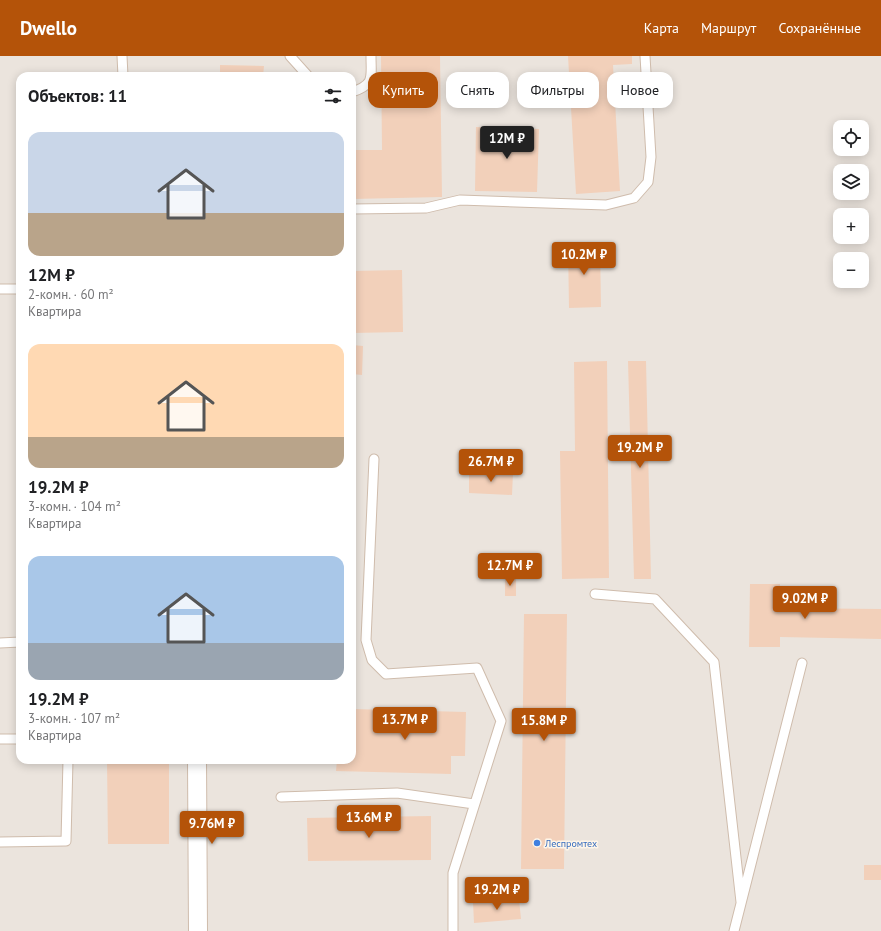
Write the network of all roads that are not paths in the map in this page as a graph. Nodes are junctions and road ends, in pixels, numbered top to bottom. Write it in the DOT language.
graph roads {
  1 [pos="122,56"];
  2 [pos="290,56"];
  3 [pos="371,56"];
  4 [pos="645,56"];
  5 [pos="123,72"];
  6 [pos="304,72"];
  7 [pos="356,91"];
  8 [pos="356,209"];
  9 [pos="0,289"];
  10 [pos="16,289"];
  11 [pos="374,459"];
  12 [pos="595,594"];
  13 [pos="16,642"];
  14 [pos="0,643"];
  15 [pos="802,664"];
  16 [pos="0,739"];
  17 [pos="16,739"];
  18 [pos="68,764"];
  19 [pos="197,764"];
  20 [pos="281,798"];
  21 [pos="474,804"];
  22 [pos="0,842"];
  23 [pos="741,902"];
  24 [pos="198,931"];
  25 [pos="453,931"];
  26 [pos="734,931"];
  1 -- 5 [label="lane"];
  2 -- 6 [label="lane"];
  3 -- 7 [label="lane"];
  4 -- 8 [label="lane"];
  9 -- 10 [label="lane"];
  11 -- 21 [label="lane"];
  12 -- 23 [label="lane"];
  13 -- 14 [label="lane"];
  15 -- 23 [label="lane"];
  16 -- 17 [label="lane"];
  18 -- 22 [label="lane"];
  19 -- 24 [label="street"];
  20 -- 21 [label="lane"];
  21 -- 25 [label="lane"];
  23 -- 26 [label="lane"];
}
